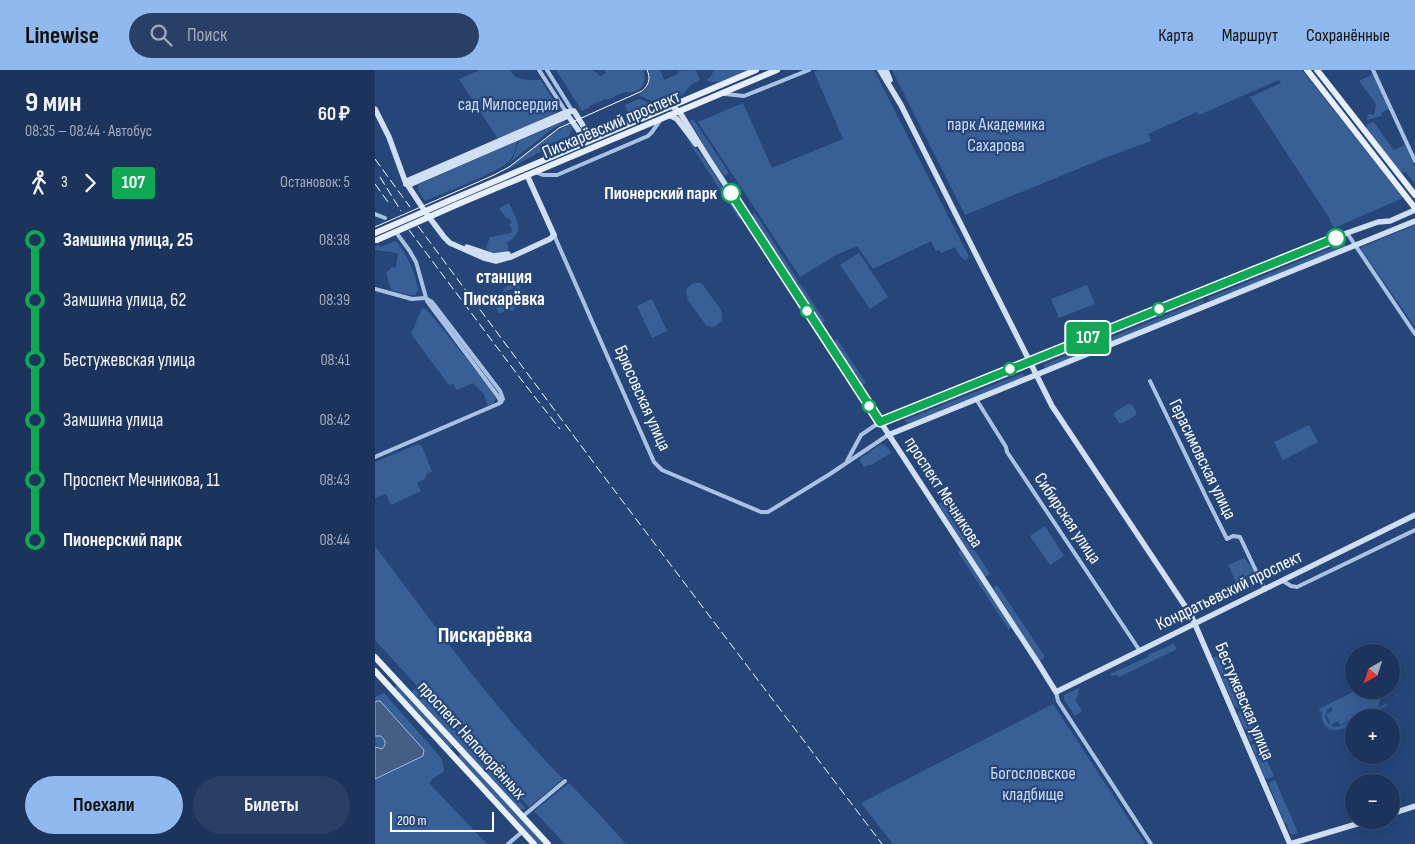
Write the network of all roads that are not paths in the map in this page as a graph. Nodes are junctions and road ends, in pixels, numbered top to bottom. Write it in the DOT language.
graph roads {
  1 [pos="539,70"];
  2 [pos="547,70"];
  3 [pos="756,70"];
  4 [pos="777,70"];
  5 [pos="809,70"];
  6 [pos="880,70"];
  7 [pos="886,70"];
  8 [pos="1307,70"];
  9 [pos="1317,70"];
  10 [pos="1373,70"];
  11 [pos="720,94"];
  12 [pos="375,102"];
  13 [pos="901,105"];
  14 [pos="671,106"];
  15 [pos="375,108"];
  16 [pos="574,111"];
  17 [pos="679,111"];
  18 [pos="567,114"];
  19 [pos="669,115"];
  20 [pos="661,118"];
  21 [pos="603,135"];
  22 [pos="573,147"];
  23 [pos="707,158"];
  24 [pos="1415,161"];
  25 [pos="535,172"];
  26 [pos="527,176"];
  27 [pos="409,183"];
  28 [pos="1415,195"];
  29 [pos="454,202"];
  30 [pos="1415,209"];
  31 [pos="375,214"];
  32 [pos="385,218"];
  33 [pos="1415,221"];
  34 [pos="1347,234"];
  35 [pos="554,235"];
  36 [pos="400,237"];
  37 [pos="376,238"];
  38 [pos="1354,246"];
  39 [pos="375,289"];
  40 [pos="425,298"];
  41 [pos="1415,334"];
  42 [pos="1030,361"];
  43 [pos="1037,374"];
  44 [pos="1150,381"];
  45 [pos="976,399"];
  46 [pos="880,422"];
  47 [pos="888,435"];
  48 [pos="375,457"];
  49 [pos="846,463"];
  50 [pos="1415,515"];
  51 [pos="1415,530"];
  52 [pos="1283,581"];
  53 [pos="1265,590"];
  54 [pos="1195,624"];
  55 [pos="1140,651"];
  56 [pos="375,656"];
  57 [pos="375,671"];
  58 [pos="1055,692"];
  59 [pos="459,748"];
  60 [pos="451,755"];
  61 [pos="565,781"];
  62 [pos="1415,806"];
  63 [pos="1400,811"];
  64 [pos="522,816"];
  65 [pos="1345,829"];
  66 [pos="522,832"];
  67 [pos="1307,842"];
  68 [pos="508,844"];
  69 [pos="534,844"];
  70 [pos="548,844"];
  71 [pos="1151,844"];
  72 [pos="1290,844"];
  1 -- 18 [label="street"];
  2 -- 16 [label="street"];
  3 -- 14 [label="main road, Пискарёвский проспект"];
  4 -- 11 [label="main road, Пискарёвский проспект"];
  5 -- 11 [label="street"];
  6 -- 13 [label="street, Бестужевская улица"];
  7 -- 13 [label="street, Бестужевская улица"];
  8 -- 30 [label="main road"];
  9 -- 28 [label="main road"];
  10 -- 24 [label="street"];
  11 -- 17 [label="main road, Пискарёвский проспект"];
  12 -- 27 [label="street"];
  13 -- 42 [label="street, Бестужевская улица"];
  14 -- 17 [label="street, проспект Мечникова"];
  14 -- 21 [label="main road, Пискарёвский проспект"];
  15 -- 27 [label="street"];
  16 -- 18 [label="street, Пискарёвский проспект"];
  16 -- 21 [label="street"];
  17 -- 19 [label="main road, Пискарёвский проспект"];
  17 -- 23 [label="street, проспект Мечникова"];
  18 -- 22 [label="street"];
  18 -- 27 [label="street, Пискарёвский проспект"];
  19 -- 20 [label="main road, Пискарёвский проспект"];
  19 -- 23 [label="street, проспект Мечникова"];
  20 -- 25 [label="main road, Пискарёвский проспект"];
  20 -- 25 [label="street"];
  21 -- 22 [label="main road, Пискарёвский проспект"];
  22 -- 29 [label="main road, Пискарёвский проспект"];
  23 -- 46 [label="street, проспект Мечникова"];
  25 -- 26 [label="main road, Пискарёвский проспект"];
  26 -- 29 [label="main road, Пискарёвский проспект"];
  26 -- 35 [label="street, Брюсовская улица"];
  27 -- 35 [label="street"];
  29 -- 37 [label="main road, bridge"];
  30 -- 34 [label="street"];
  31 -- 32 [label="street"];
  33 -- 38 [label="street"];
  34 -- 38 [label="street"];
  34 -- 42 [label="street"];
  35 -- 49 [label="street, Брюсовская улица"];
  36 -- 40 [label="street"];
  38 -- 41 [label="street"];
  38 -- 43 [label="street"];
  39 -- 40 [label="street"];
  40 -- 48 [label="street"];
  42 -- 43 [label="street, Бестужевская улица"];
  42 -- 46 [label="street"];
  43 -- 45 [label="street"];
  43 -- 54 [label="street, Бестужевская улица"];
  44 -- 53 [label="street, Герасимовская улица"];
  45 -- 47 [label="street"];
  45 -- 55 [label="street, Сибирская улица"];
  46 -- 47 [label="street, проспект Мечникова"];
  46 -- 49 [label="street, Брюсовская улица"];
  47 -- 49 [label="street, Брюсовская улица"];
  47 -- 58 [label="street, проспект Мечникова"];
  50 -- 52 [label="street, Кондратьевский проспект"];
  51 -- 52 [label="street"];
  52 -- 53 [label="street, Кондратьевский проспект"];
  53 -- 54 [label="street, Кондратьевский проспект"];
  54 -- 55 [label="street, Кондратьевский проспект"];
  54 -- 72 [label="street, Бестужевская улица"];
  55 -- 58 [label="street, Кондратьевский проспект"];
  56 -- 59 [label="main road, проспект Непокорённых"];
  57 -- 60 [label="main road, проспект Непокорённых"];
  58 -- 71 [label="street, проспект Мечникова"];
  59 -- 60 [label="main road"];
  59 -- 64 [label="main road, проспект Непокорённых"];
  60 -- 66 [label="main road, проспект Непокорённых"];
  61 -- 64 [label="street"];
  62 -- 63 [label="street"];
  64 -- 70 [label="main road, проспект Непокорённых"];
  65 -- 67 [label="street"];
  66 -- 68 [label="street"];
  66 -- 69 [label="main road, проспект Непокорённых"];
  67 -- 72 [label="street"];
}
